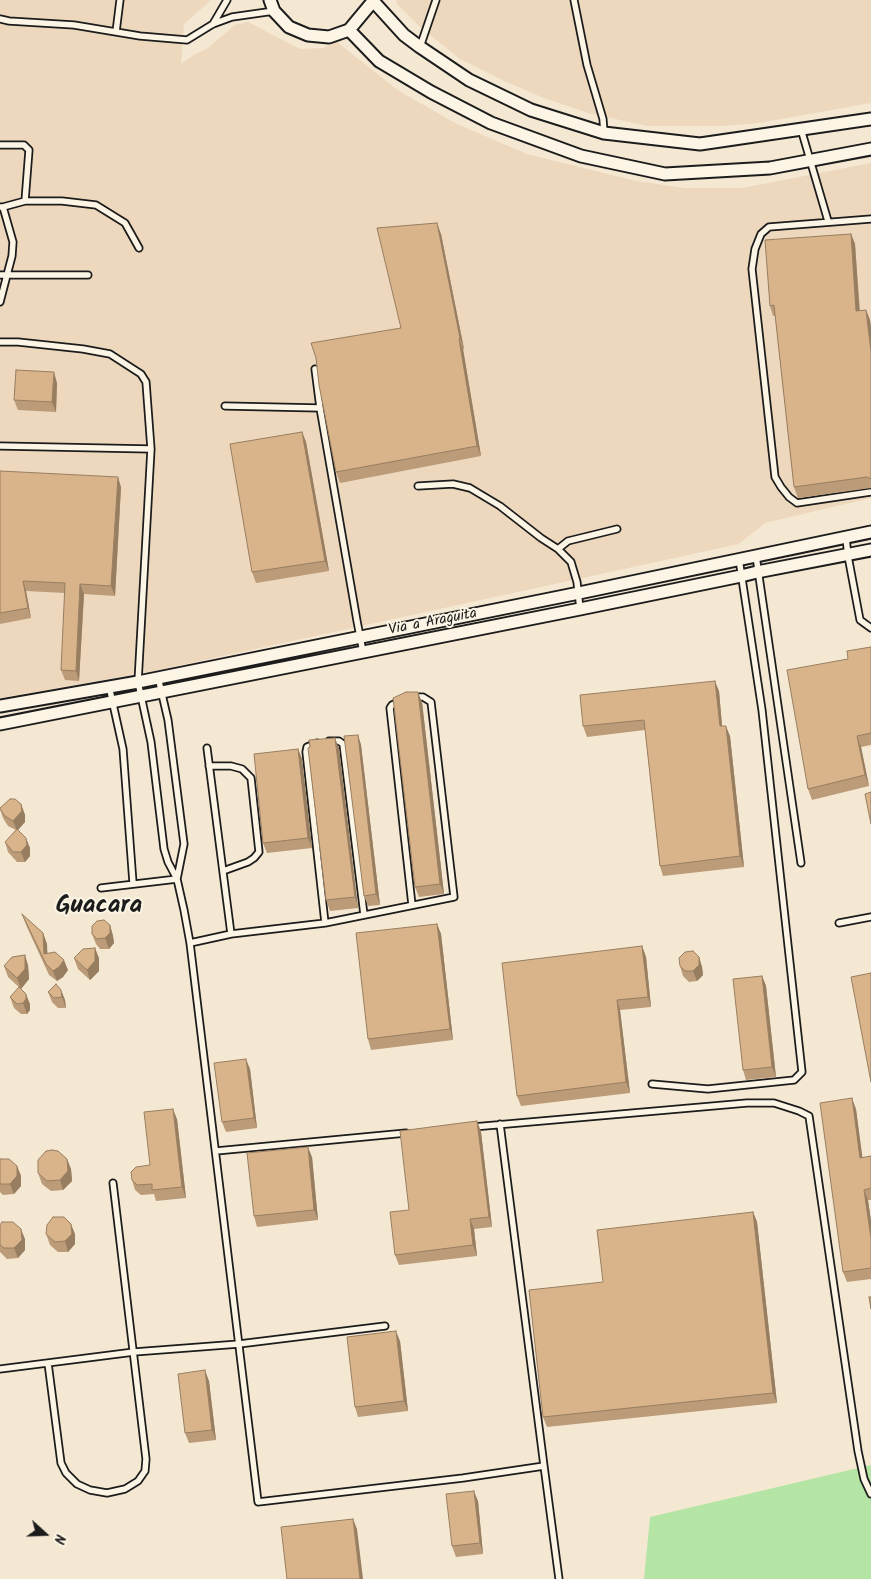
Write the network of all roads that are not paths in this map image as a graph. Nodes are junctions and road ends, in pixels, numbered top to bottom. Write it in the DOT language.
graph roads {
  1 [pos="120,0"];
  2 [pos="227,0"];
  3 [pos="270,0"];
  4 [pos="436,0"];
  5 [pos="574,0"];
  6 [pos="374,1"];
  7 [pos="274,11"];
  8 [pos="0,19"];
  9 [pos="213,24"];
  10 [pos="349,30"];
  11 [pos="116,32"];
  12 [pos="420,47"];
  13 [pos="871,119"];
  14 [pos="802,129"];
  15 [pos="604,134"];
  16 [pos="0,145"];
  17 [pos="871,149"];
  18 [pos="810,160"];
  19 [pos="25,201"];
  20 [pos="2,207"];
  21 [pos="871,219"];
  22 [pos="828,221"];
  23 [pos="139,248"];
  24 [pos="3,275"];
  25 [pos="88,275"];
  26 [pos="0,302"];
  27 [pos="0,342"];
  28 [pos="315,369"];
  29 [pos="226,406"];
  30 [pos="320,408"];
  31 [pos="0,446"];
  32 [pos="151,449"];
  33 [pos="418,486"];
  34 [pos="871,492"];
  35 [pos="617,529"];
  36 [pos="871,532"];
  37 [pos="846,538"];
  38 [pos="558,549"];
  39 [pos="871,550"];
  40 [pos="756,556"];
  41 [pos="848,556"];
  42 [pos="739,559"];
  43 [pos="757,572"];
  44 [pos="741,576"];
  45 [pos="579,593"];
  46 [pos="580,609"];
  47 [pos="871,627"];
  48 [pos="360,637"];
  49 [pos="364,652"];
  50 [pos="158,677"];
  51 [pos="138,682"];
  52 [pos="109,686"];
  53 [pos="162,692"];
  54 [pos="141,696"];
  55 [pos="114,702"];
  56 [pos="0,706"];
  57 [pos="0,724"];
  58 [pos="207,748"];
  59 [pos="209,766"];
  60 [pos="802,863"];
  61 [pos="223,871"];
  62 [pos="177,879"];
  63 [pos="133,883"];
  64 [pos="100,888"];
  65 [pos="412,905"];
  66 [pos="364,915"];
  67 [pos="871,917"];
  68 [pos="326,923"];
  69 [pos="839,923"];
  70 [pos="231,934"];
  71 [pos="190,942"];
  72 [pos="652,1084"];
  73 [pos="500,1124"];
  74 [pos="470,1127"];
  75 [pos="412,1133"];
  76 [pos="216,1151"];
  77 [pos="113,1183"];
  78 [pos="384,1326"];
  79 [pos="239,1344"];
  80 [pos="134,1352"];
  81 [pos="48,1362"];
  82 [pos="0,1369"];
  83 [pos="544,1466"];
  84 [pos="871,1494"];
  85 [pos="559,1579"];
  1 -- 11 [label="lane"];
  2 -- 9 [label="lane"];
  3 -- 7 [label="street"];
  4 -- 12 [label="lane"];
  5 -- 15 [label="lane"];
  6 -- 10 [label="street"];
  6 -- 12 [label="street"];
  7 -- 9 [label="lane"];
  7 -- 10 [label="street"];
  8 -- 11 [label="lane"];
  9 -- 11 [label="lane"];
  10 -- 18 [label="street"];
  12 -- 15 [label="street"];
  13 -- 14 [label="street"];
  14 -- 15 [label="street"];
  14 -- 18 [label="lane"];
  16 -- 19 [label="lane"];
  17 -- 18 [label="street"];
  18 -- 22 [label="lane"];
  19 -- 20 [label="lane"];
  19 -- 23 [label="lane"];
  20 -- 24 [label="lane"];
  21 -- 22 [label="lane"];
  22 -- 34 [label="lane"];
  24 -- 25 [label="lane"];
  24 -- 26 [label="lane"];
  27 -- 32 [label="lane"];
  28 -- 30 [label="lane"];
  29 -- 30 [label="lane"];
  30 -- 48 [label="lane"];
  31 -- 32 [label="lane"];
  32 -- 51 [label="lane"];
  33 -- 38 [label="lane"];
  35 -- 38 [label="lane"];
  36 -- 37 [label="street, Via a Araguita"];
  37 -- 40 [label="street, Via a Araguita"];
  37 -- 41 [label="lane"];
  38 -- 45 [label="lane"];
  39 -- 41 [label="street, Via a Araguita"];
  40 -- 42 [label="street, Via a Araguita"];
  40 -- 43 [label="lane"];
  41 -- 43 [label="street, Via a Araguita"];
  41 -- 47 [label="lane"];
  42 -- 44 [label="lane"];
  42 -- 45 [label="street, Via a Araguita"];
  43 -- 44 [label="street, Via a Araguita"];
  43 -- 60 [label="lane"];
  44 -- 46 [label="street, Via a Araguita"];
  44 -- 72 [label="lane"];
  45 -- 46 [label="lane"];
  45 -- 48 [label="street, Via a Araguita"];
  46 -- 49 [label="street, Via a Araguita"];
  48 -- 49 [label="lane"];
  48 -- 50 [label="street, Via a Araguita"];
  49 -- 53 [label="street, Via a Araguita"];
  50 -- 51 [label="street, Via a Araguita"];
  50 -- 53 [label="lane"];
  51 -- 52 [label="street, Via a Araguita"];
  51 -- 54 [label="lane"];
  52 -- 55 [label="lane"];
  52 -- 56 [label="street, Via a Araguita"];
  53 -- 54 [label="street, Via a Araguita"];
  53 -- 62 [label="lane"];
  54 -- 55 [label="street, Via a Araguita"];
  54 -- 62 [label="lane"];
  55 -- 57 [label="street, Via a Araguita"];
  55 -- 63 [label="lane"];
  58 -- 59 [label="lane"];
  59 -- 61 [label="lane"];
  59 -- 61 [label="lane"];
  61 -- 70 [label="lane"];
  62 -- 63 [label="lane"];
  62 -- 71 [label="lane"];
  63 -- 64 [label="lane"];
  65 -- 65 [label="lane"];
  65 -- 66 [label="lane"];
  66 -- 68 [label="lane"];
  66 -- 68 [label="lane"];
  67 -- 69 [label="lane"];
  68 -- 70 [label="lane"];
  70 -- 71 [label="lane"];
  71 -- 76 [label="lane"];
  73 -- 74 [label="lane"];
  73 -- 83 [label="lane"];
  73 -- 84 [label="lane"];
  75 -- 76 [label="lane"];
  76 -- 79 [label="lane"];
  77 -- 80 [label="lane"];
  78 -- 79 [label="lane"];
  79 -- 80 [label="lane"];
  79 -- 83 [label="lane"];
  80 -- 81 [label="lane"];
  80 -- 81 [label="lane"];
  81 -- 82 [label="lane"];
  83 -- 85 [label="lane"];
}
